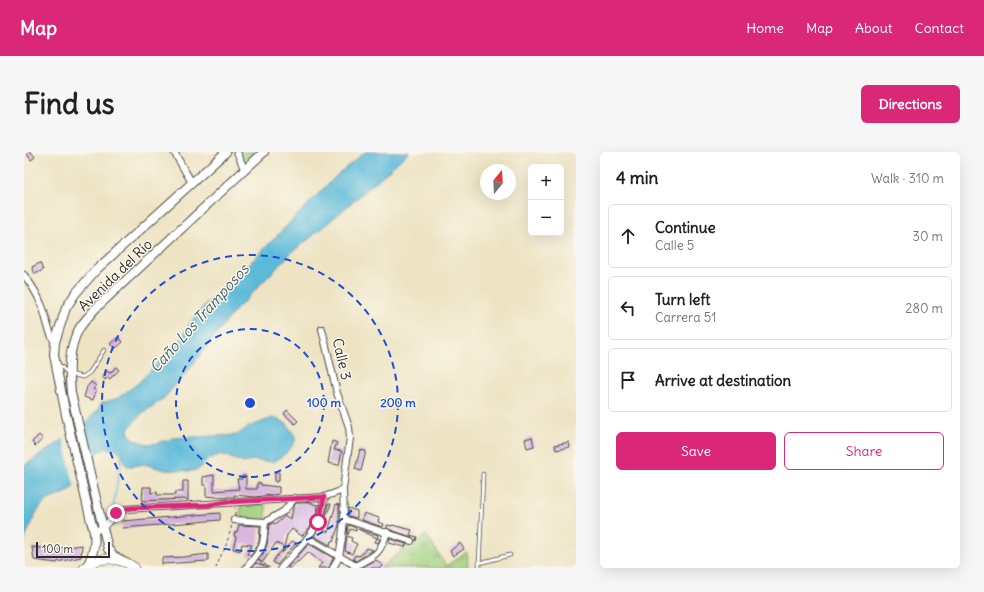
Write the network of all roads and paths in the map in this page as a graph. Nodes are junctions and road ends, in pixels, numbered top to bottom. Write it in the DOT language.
graph roads {
  1 [pos="174,152"];
  2 [pos="226,152"];
  3 [pos="238,152"];
  4 [pos="264,152"];
  5 [pos="245,171"];
  6 [pos="192,183"];
  7 [pos="24,275"];
  8 [pos="322,329"];
  9 [pos="55,342"];
  10 [pos="104,350"];
  11 [pos="55,362"];
  12 [pos="69,374"];
  13 [pos="483,474"];
  14 [pos="343,489"];
  15 [pos="324,497"];
  16 [pos="295,498"];
  17 [pos="236,501"];
  18 [pos="234,520"];
  19 [pos="344,520"];
  20 [pos="265,522"];
  21 [pos="99,530"];
  22 [pos="387,532"];
  23 [pos="308,538"];
  24 [pos="411,541"];
  25 [pos="510,555"];
  26 [pos="339,556"];
  27 [pos="255,558"];
  28 [pos="126,562"];
  29 [pos="479,563"];
  30 [pos="85,567"];
  31 [pos="354,567"];
  32 [pos="135,568"];
  33 [pos="216,568"];
  34 [pos="246,568"];
  35 [pos="270,568"];
  36 [pos="281,568"];
  37 [pos="333,568"];
  38 [pos="479,568"];
  1 -- 6 [label="street"];
  2 -- 6 [label="main road, Avenida del Río"];
  3 -- 5 [label="street"];
  4 -- 5 [label="main road, Avenida del Río"];
  5 -- 12 [label="main road, Avenida del Río"];
  6 -- 9 [label="main road, Avenida del Río"];
  7 -- 9 [label="street"];
  8 -- 14 [label="street, Calle 3"];
  9 -- 11 [label="main road, Avenida del Río"];
  10 -- 12 [label="lane"];
  11 -- 12 [label="lane"];
  11 -- 21 [label="main road, Avenida del Río"];
  12 -- 21 [label="main road, Avenida del Río"];
  13 -- 29 [label="lane"];
  14 -- 15 [label="street"];
  14 -- 19 [label="street, Calle 3"];
  15 -- 16 [label="street"];
  15 -- 23 [label="street"];
  16 -- 17 [label="street"];
  16 -- 20 [label="street"];
  17 -- 18 [label="path"];
  17 -- 21 [label="street"];
  18 -- 20 [label="street"];
  18 -- 33 [label="path"];
  19 -- 22 [label="street"];
  19 -- 26 [label="street, Calle 3"];
  20 -- 27 [label="street"];
  21 -- 28 [label="main road, Avenida del Río"];
  21 -- 30 [label="main road, Avenida del Río"];
  22 -- 24 [label="street"];
  22 -- 31 [label="street"];
  23 -- 26 [label="street"];
  23 -- 36 [label="street"];
  25 -- 29 [label="lane"];
  26 -- 31 [label="street"];
  26 -- 37 [label="street, Calle 3"];
  27 -- 34 [label="street"];
  27 -- 35 [label="path"];
  28 -- 30 [label="main road"];
  28 -- 32 [label="main road"];
  29 -- 38 [label="lane"];
}
